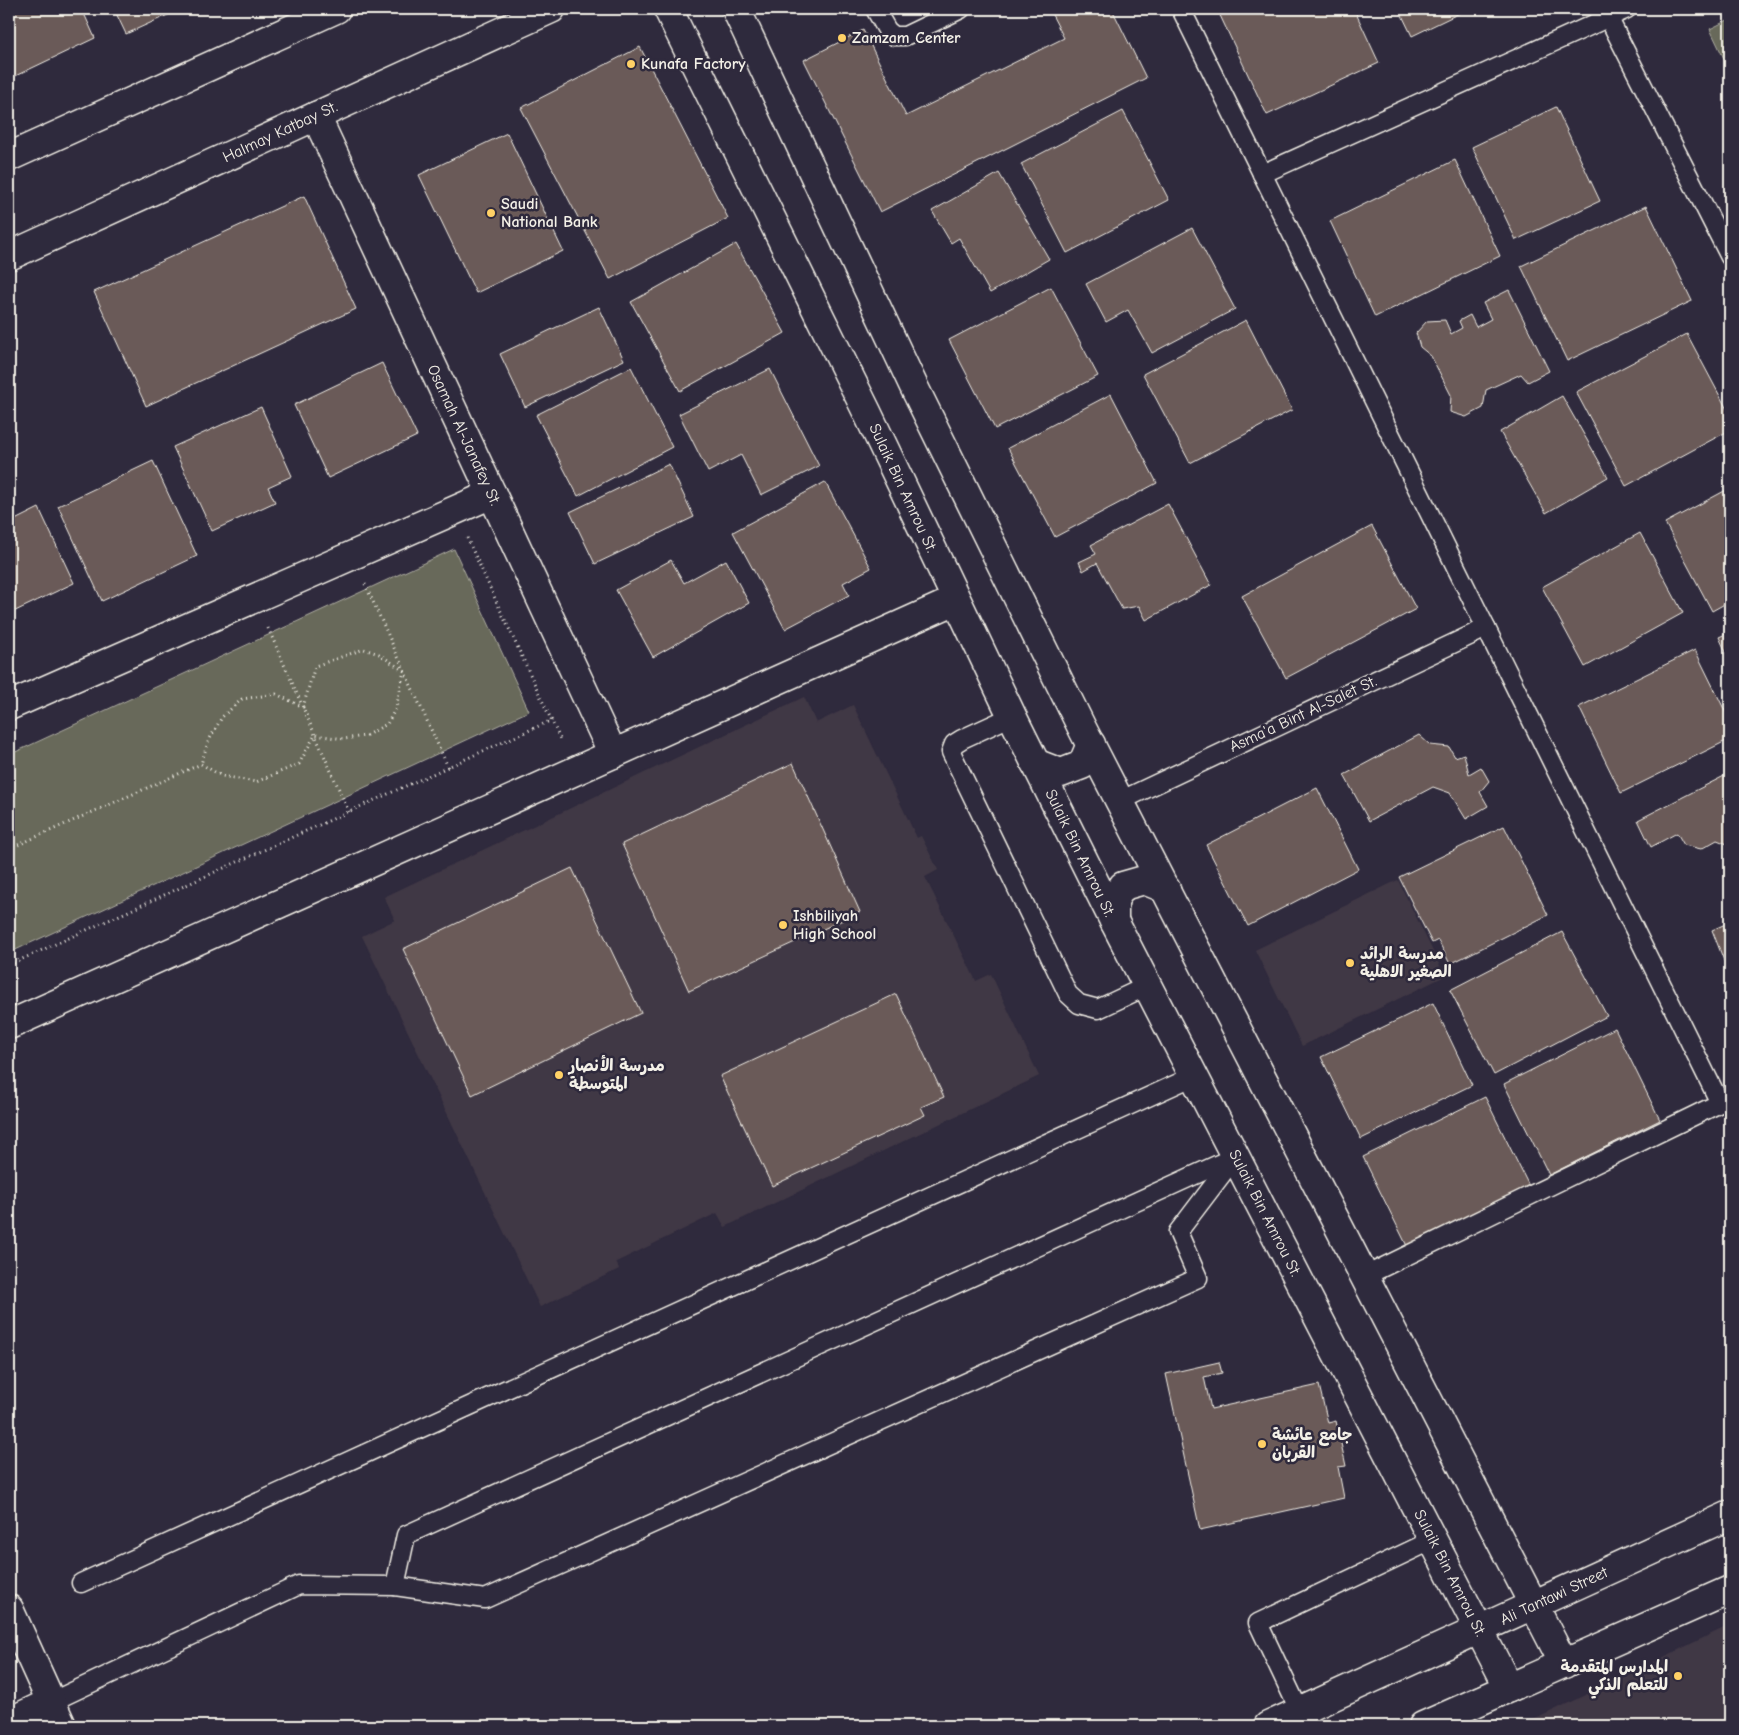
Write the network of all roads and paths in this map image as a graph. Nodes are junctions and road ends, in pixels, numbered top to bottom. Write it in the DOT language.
graph roads {
  1 [pos="336,9"];
  2 [pos="551,9"];
  3 [pos="668,9"];
  4 [pos="736,9"];
  5 [pos="875,9"];
  6 [pos="961,9"];
  7 [pos="1181,9"];
  8 [pos="1626,9"];
  9 [pos="1608,17"];
  10 [pos="316,116"];
  11 [pos="9,157"];
  12 [pos="1262,174"];
  13 [pos="9,256"];
  14 [pos="1730,257"];
  15 [pos="492,494"];
  16 [pos="464,531"];
  17 [pos="362,577"];
  18 [pos="956,600"];
  19 [pos="264,621"];
  20 [pos="1486,628"];
  21 [pos="404,671"];
  22 [pos="9,706"];
  23 [pos="303,707"];
  24 [pos="1012,716"];
  25 [pos="315,735"];
  26 [pos="1091,744"];
  27 [pos="613,754"];
  28 [pos="1035,763"];
  29 [pos="201,764"];
  30 [pos="448,767"];
  31 [pos="1120,801"];
  32 [pos="349,812"];
  33 [pos="9,849"];
  34 [pos="1166,889"];
  35 [pos="1114,921"];
  36 [pos="9,965"];
  37 [pos="1148,986"];
  38 [pos="9,1025"];
  39 [pos="1194,1076"];
  40 [pos="1725,1100"];
  41 [pos="1235,1157"];
  42 [pos="1365,1276"];
  43 [pos="1730,1515"];
  44 [pos="1433,1540"];
  45 [pos="81,1583"];
  46 [pos="395,1586"];
  47 [pos="1730,1590"];
  48 [pos="1534,1604"];
  49 [pos="9,1609"];
  50 [pos="1479,1630"];
  51 [pos="1564,1664"];
  52 [pos="1509,1688"];
  53 [pos="51,1702"];
  54 [pos="1300,1712"];
  55 [pos="9,1722"];
  56 [pos="62,1726"];
  57 [pos="1268,1726"];
  58 [pos="1423,1726"];
  1 -- 11 [label="street"];
  2 -- 10 [label="street, Halmay Katbay St."];
  3 -- 18 [label="street, Sulaik Bin Amrou St."];
  4 -- 26 [label="street"];
  5 -- 6 [label="lane"];
  7 -- 12 [label="lane"];
  8 -- 9 [label="lane"];
  9 -- 12 [label="lane"];
  9 -- 14 [label="lane"];
  10 -- 13 [label="street, Halmay Katbay St."];
  10 -- 15 [label="street, Osamah Al-Janafey St."];
  12 -- 20 [label="lane"];
  15 -- 22 [label="street"];
  15 -- 27 [label="street, Osamah Al-Janafey St."];
  16 -- 30 [label="path"];
  17 -- 21 [label="path"];
  18 -- 24 [label="street, Sulaik Bin Amrou St."];
  18 -- 27 [label="street"];
  19 -- 23 [label="path"];
  20 -- 31 [label="lane, Asma'a Bint Al-Salet St."];
  20 -- 40 [label="lane"];
  21 -- 23 [label="path"];
  21 -- 25 [label="path"];
  21 -- 30 [label="path"];
  23 -- 25 [label="path"];
  23 -- 29 [label="path"];
  24 -- 28 [label="street, Sulaik Bin Amrou St."];
  24 -- 37 [label="lane"];
  25 -- 29 [label="path"];
  25 -- 32 [label="path"];
  26 -- 28 [label="street"];
  26 -- 31 [label="street"];
  27 -- 38 [label="street"];
  28 -- 35 [label="street, Sulaik Bin Amrou St."];
  29 -- 33 [label="path"];
  30 -- 32 [label="path"];
  31 -- 34 [label="street"];
  32 -- 36 [label="path"];
  34 -- 35 [label="street"];
  34 -- 42 [label="street"];
  35 -- 37 [label="street, Sulaik Bin Amrou St."];
  37 -- 39 [label="street, Sulaik Bin Amrou St."];
  39 -- 41 [label="street, Sulaik Bin Amrou St."];
  39 -- 45 [label="lane"];
  40 -- 42 [label="lane"];
  41 -- 44 [label="street, Sulaik Bin Amrou St."];
  41 -- 46 [label="lane"];
  41 -- 46 [label="lane"];
  42 -- 48 [label="street"];
  43 -- 48 [label="street, Ali Tantawi Street"];
  44 -- 50 [label="street, Sulaik Bin Amrou St."];
  44 -- 54 [label="lane"];
  46 -- 53 [label="lane"];
  47 -- 51 [label="street"];
  48 -- 50 [label="street, Ali Tantawi Street"];
  48 -- 51 [label="street"];
  49 -- 53 [label="street"];
  50 -- 52 [label="street, Sulaik Bin Amrou St."];
  50 -- 54 [label="street, Ali Tantawi Street"];
  51 -- 52 [label="street"];
  52 -- 58 [label="street"];
  53 -- 55 [label="street"];
  53 -- 56 [label="street"];
  54 -- 57 [label="street, Ali Tantawi Street"];
}
